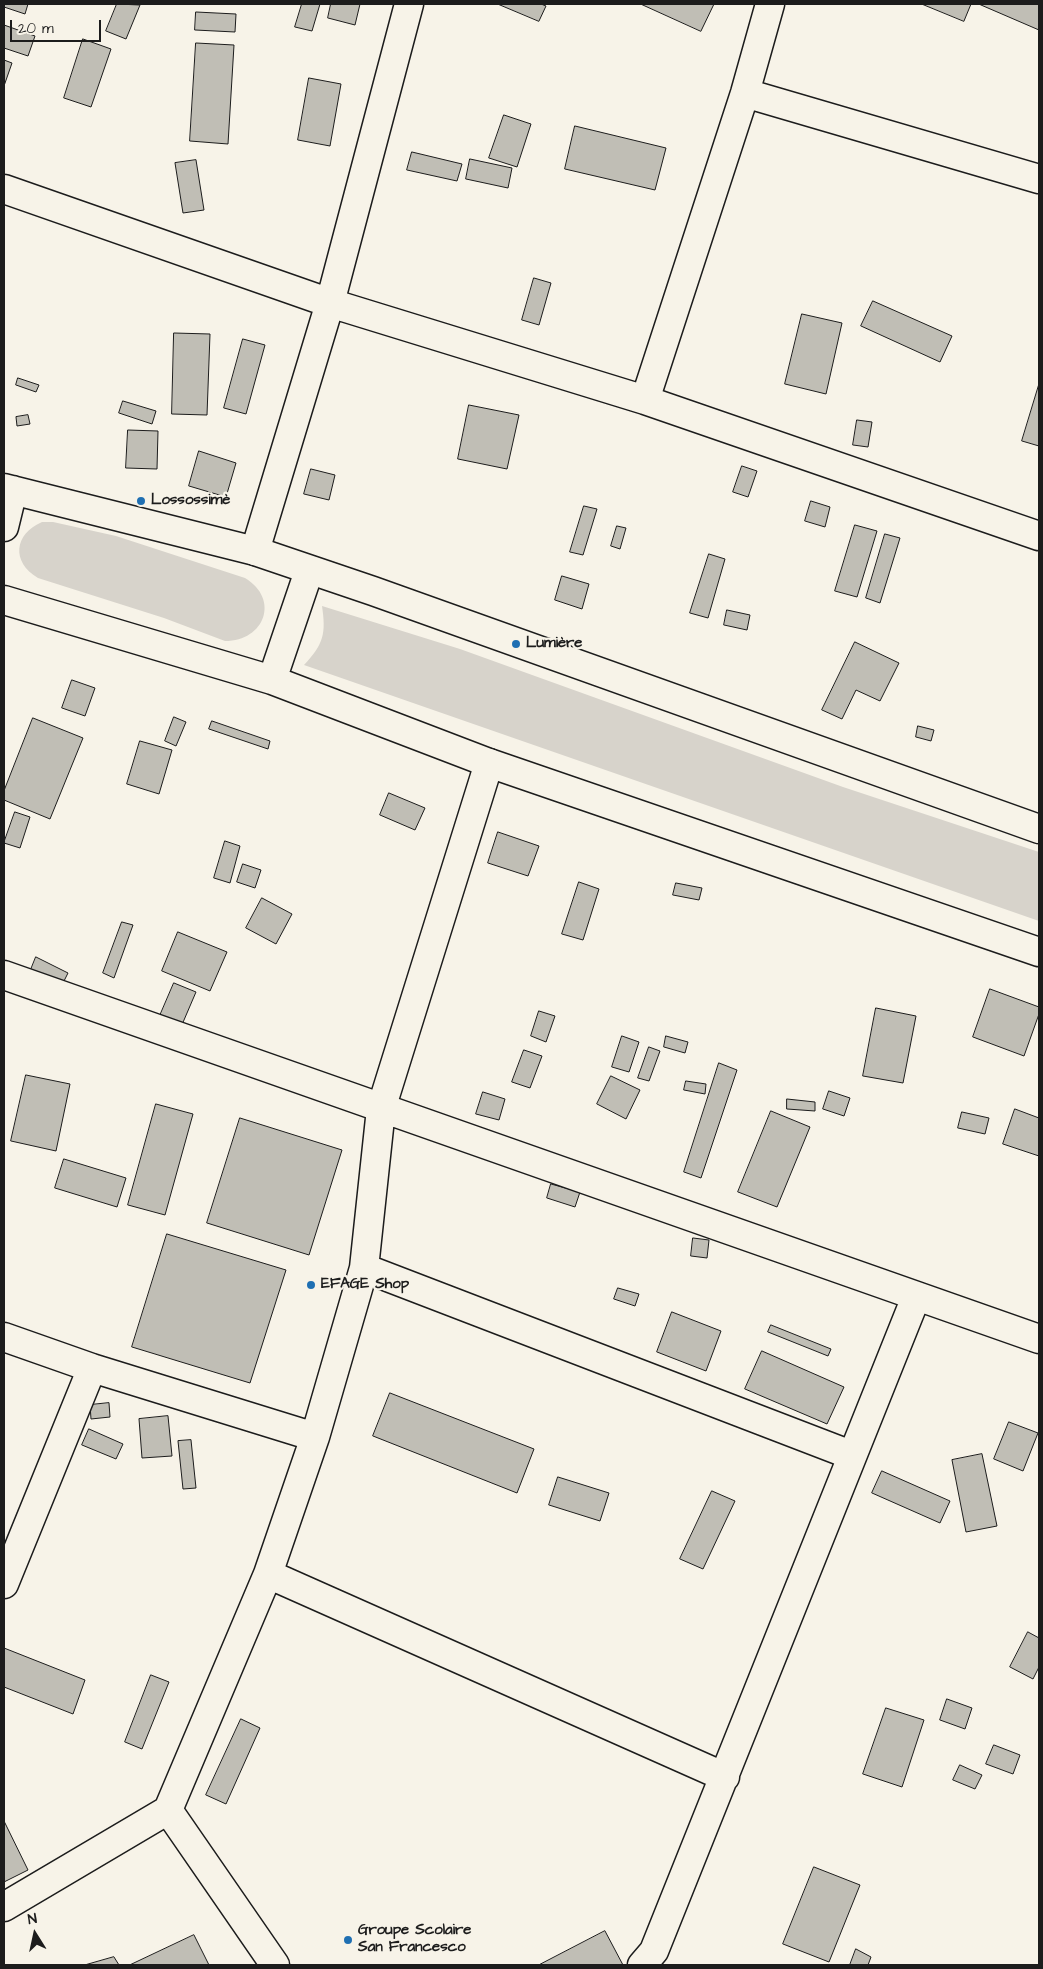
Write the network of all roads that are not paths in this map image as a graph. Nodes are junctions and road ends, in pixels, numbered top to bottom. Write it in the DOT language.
graph roads {
  1 [pos="409,4"];
  2 [pos="770,4"];
  3 [pos="745,93"];
  4 [pos="1039,179"];
  5 [pos="4,189"];
  6 [pos="330,303"];
  7 [pos="645,400"];
  8 [pos="8,489"];
  9 [pos="4,526"];
  10 [pos="1039,536"];
  11 [pos="255,552"];
  12 [pos="309,570"];
  13 [pos="4,600"];
  14 [pos="272,680"];
  15 [pos="490,763"];
  16 [pos="1039,829"];
  17 [pos="1039,952"];
  18 [pos="4,974"];
  19 [pos="381,1109"];
  20 [pos="364,1268"];
  21 [pos="916,1297"];
  22 [pos="4,1337"];
  23 [pos="1039,1339"];
  24 [pos="92,1368"];
  25 [pos="314,1437"];
  26 [pos="851,1455"];
  27 [pos="268,1574"];
  28 [pos="4,1584"];
  29 [pos="725,1777"];
  30 [pos="168,1810"];
  31 [pos="4,1907"];
  32 [pos="275,1965"];
  33 [pos="642,1965"];
  1 -- 6 [label="street"];
  2 -- 3 [label="street"];
  3 -- 4 [label="street"];
  3 -- 7 [label="street"];
  5 -- 6 [label="street"];
  6 -- 7 [label="street"];
  6 -- 11 [label="street"];
  7 -- 10 [label="street"];
  8 -- 9 [label="street"];
  8 -- 11 [label="street"];
  11 -- 12 [label="street"];
  12 -- 14 [label="street"];
  12 -- 16 [label="street"];
  13 -- 14 [label="street"];
  14 -- 15 [label="street"];
  15 -- 17 [label="street"];
  15 -- 19 [label="street"];
  18 -- 19 [label="street"];
  19 -- 20 [label="street"];
  19 -- 21 [label="street"];
  20 -- 25 [label="street"];
  20 -- 26 [label="street"];
  21 -- 23 [label="street"];
  21 -- 26 [label="street"];
  22 -- 24 [label="street"];
  24 -- 25 [label="street"];
  24 -- 28 [label="street"];
  25 -- 27 [label="street"];
  26 -- 29 [label="street"];
  27 -- 29 [label="street"];
  27 -- 30 [label="street"];
  29 -- 33 [label="street"];
  30 -- 31 [label="street"];
  30 -- 32 [label="street"];
}
